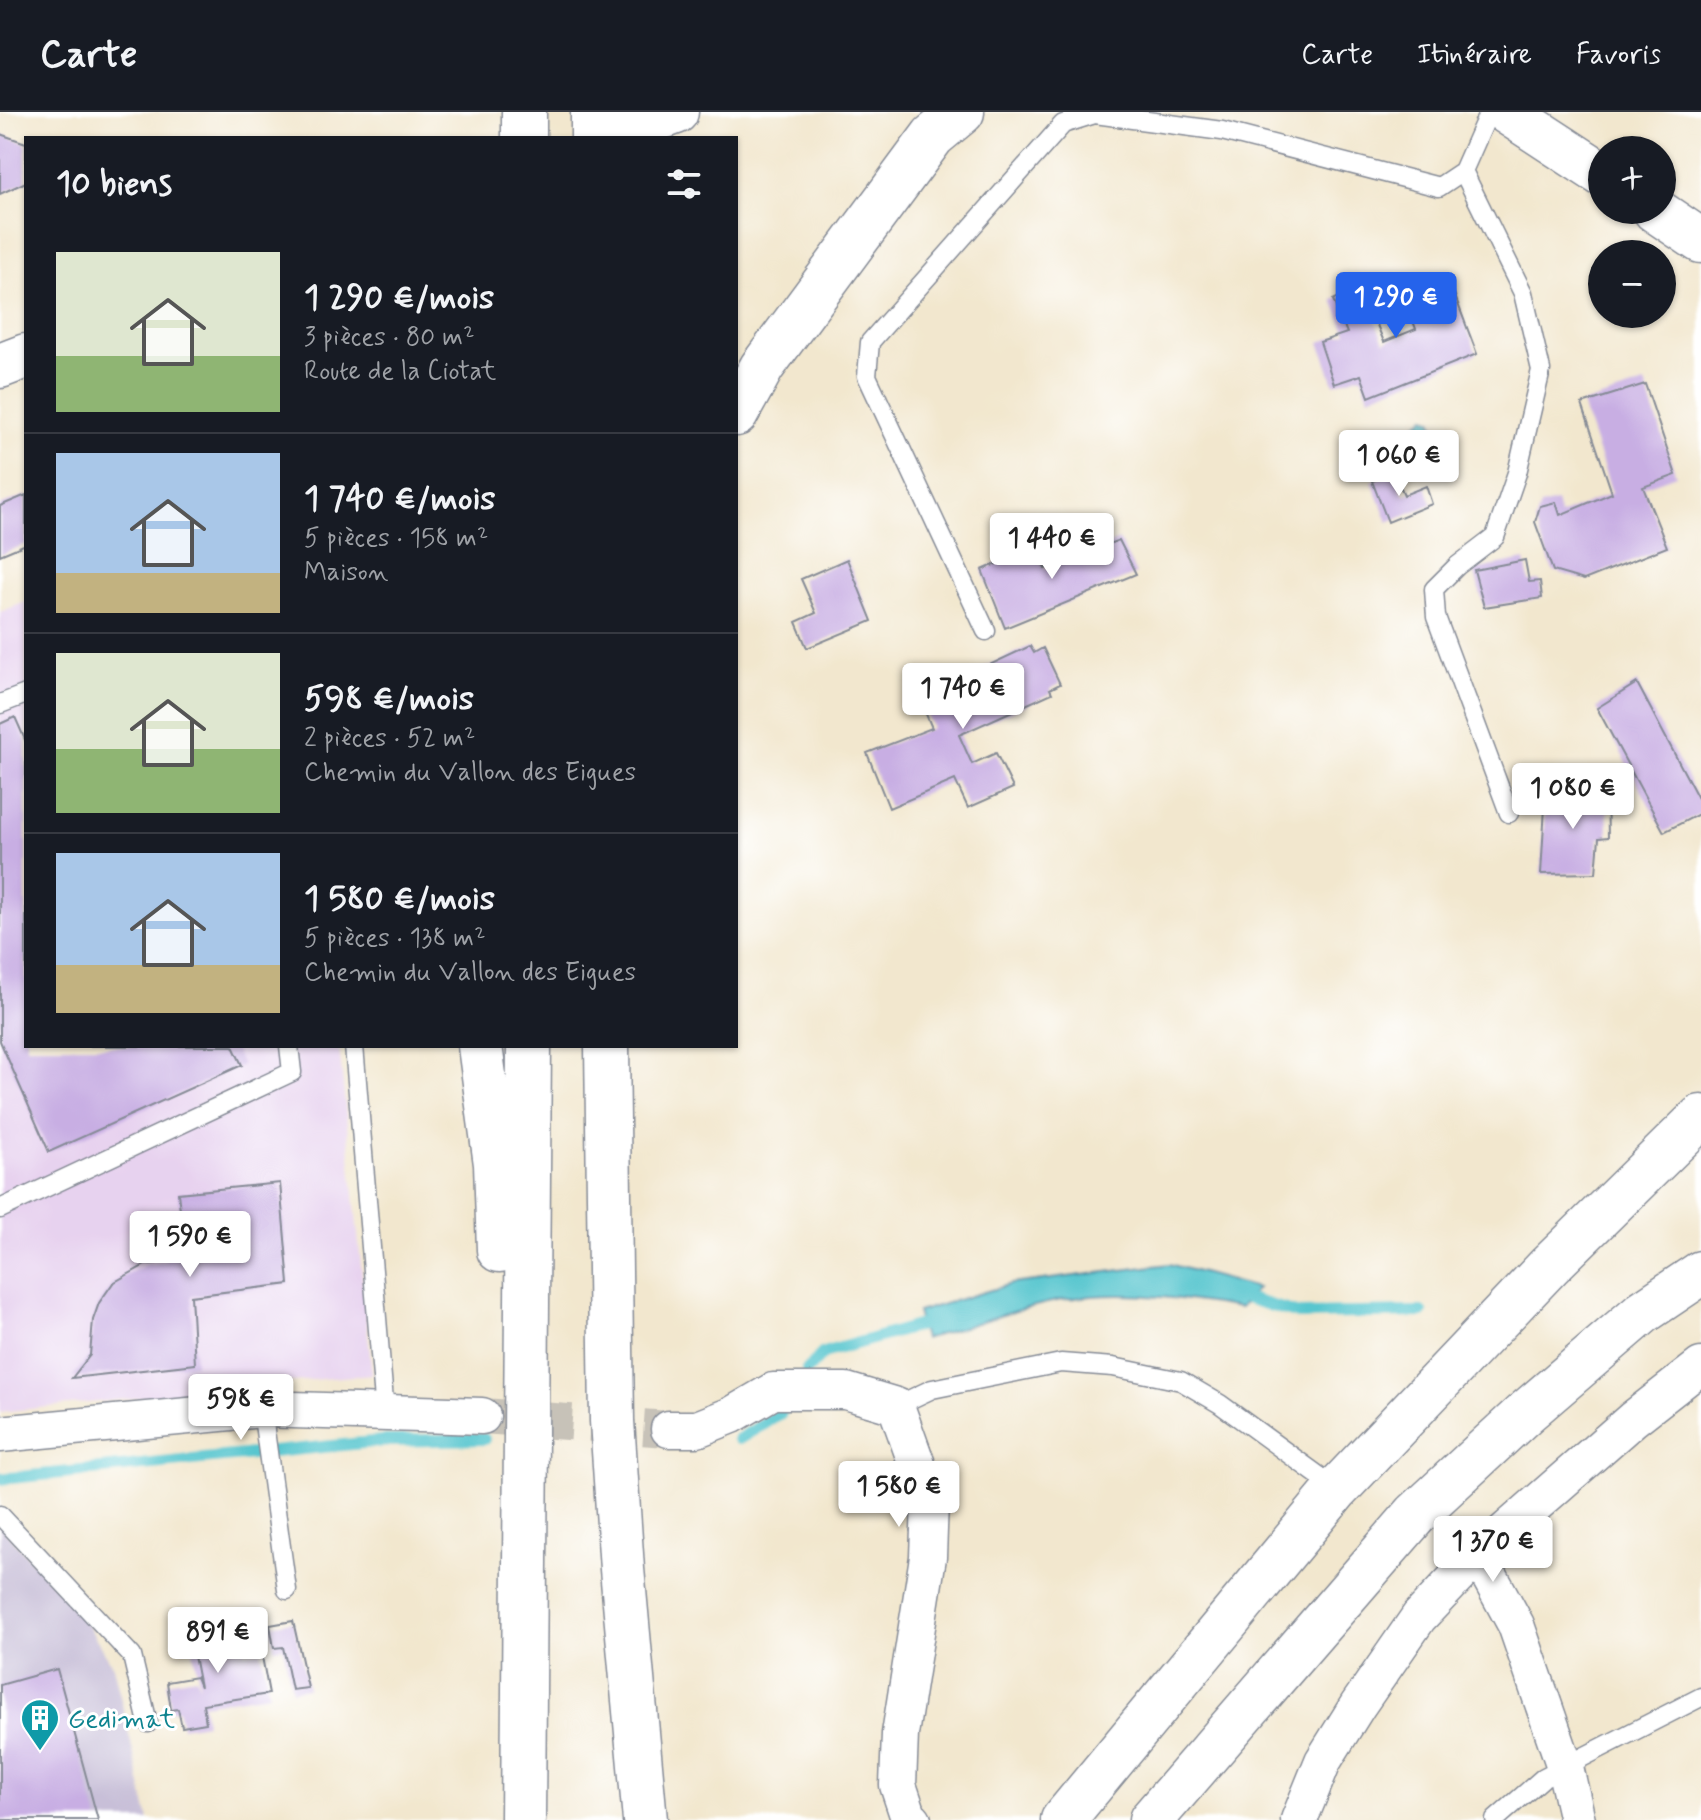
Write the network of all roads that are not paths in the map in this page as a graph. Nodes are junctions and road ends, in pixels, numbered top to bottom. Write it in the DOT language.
graph roads {
  1 [pos="524,112"];
  2 [pos="593,112"];
  3 [pos="676,112"];
  4 [pos="1489,112"];
  5 [pos="1507,112"];
  6 [pos="945,120"];
  7 [pos="524,136"];
  8 [pos="593,136"];
  9 [pos="611,136"];
  10 [pos="1588,165"];
  11 [pos="1463,171"];
  12 [pos="1676,224"];
  13 [pos="1701,241"];
  14 [pos="24,357"];
  15 [pos="0,366"];
  16 [pos="738,410"];
  17 [pos="986,631"];
  18 [pos="24,695"];
  19 [pos="0,704"];
  20 [pos="1509,813"];
  21 [pos="289,1048"];
  22 [pos="354,1048"];
  23 [pos="480,1048"];
  24 [pos="529,1048"];
  25 [pos="607,1048"];
  26 [pos="628,1048"];
  27 [pos="1701,1117"];
  28 [pos="0,1209"];
  29 [pos="610,1249"];
  30 [pos="1701,1273"];
  31 [pos="1701,1366"];
  32 [pos="896,1406"];
  33 [pos="385,1413"];
  34 [pos="482,1416"];
  35 [pos="264,1424"];
  36 [pos="669,1429"];
  37 [pos="0,1434"];
  38 [pos="1337,1489"];
  39 [pos="0,1515"];
  40 [pos="1478,1555"];
  41 [pos="287,1590"];
  42 [pos="1701,1697"];
  43 [pos="148,1723"];
  44 [pos="1565,1767"];
  45 [pos="523,1804"];
  46 [pos="645,1820"];
  47 [pos="913,1820"];
  48 [pos="1063,1820"];
  49 [pos="1151,1820"];
  50 [pos="1299,1820"];
  51 [pos="1495,1820"];
  52 [pos="1577,1820"];
  1 -- 7 [label="main road"];
  2 -- 8 [label="main road"];
  3 -- 9 [label="main road"];
  4 -- 11 [label="lane"];
  5 -- 10 [label="main road"];
  6 -- 16 [label="main road"];
  11 -- 17 [label="lane"];
  11 -- 20 [label="lane"];
  12 -- 13 [label="main road"];
  14 -- 15 [label="main road"];
  18 -- 19 [label="lane"];
  21 -- 28 [label="lane"];
  22 -- 33 [label="lane"];
  23 -- 45 [label="main road"];
  24 -- 45 [label="main road"];
  25 -- 29 [label="main road"];
  26 -- 29 [label="main road"];
  27 -- 38 [label="main road"];
  29 -- 46 [label="main road"];
  30 -- 49 [label="main road"];
  31 -- 40 [label="street"];
  32 -- 36 [label="street"];
  32 -- 38 [label="lane"];
  32 -- 47 [label="street"];
  33 -- 34 [label="street"];
  33 -- 35 [label="street"];
  35 -- 37 [label="street"];
  35 -- 41 [label="lane"];
  38 -- 48 [label="main road"];
  39 -- 43 [label="lane"];
  40 -- 44 [label="street"];
  40 -- 50 [label="street"];
  42 -- 44 [label="lane"];
  44 -- 51 [label="lane"];
  44 -- 52 [label="street"];
}
